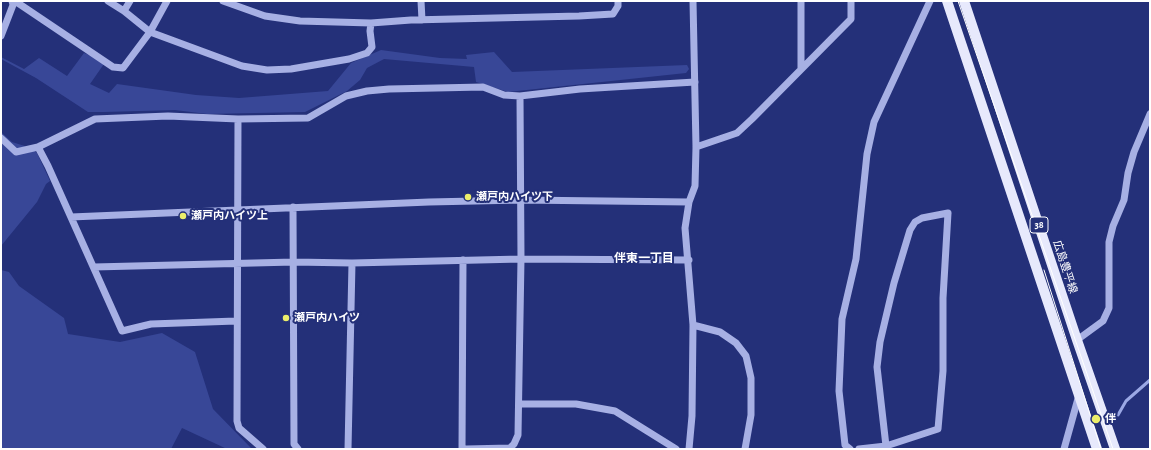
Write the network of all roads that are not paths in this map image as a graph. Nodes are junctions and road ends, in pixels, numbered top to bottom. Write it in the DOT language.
graph roads {
  1 [pos="13,1"];
  2 [pos="108,1"];
  3 [pos="130,1"];
  4 [pos="167,1"];
  5 [pos="223,1"];
  6 [pos="421,1"];
  7 [pos="618,1"];
  8 [pos="693,1"];
  9 [pos="801,1"];
  10 [pos="851,1"];
  11 [pos="930,1"];
  12 [pos="947,1"];
  13 [pos="964,1"];
  14 [pos="124,11"];
  15 [pos="422,20"];
  16 [pos="371,23"];
  17 [pos="150,32"];
  18 [pos="1,36"];
  19 [pos="802,68"];
  20 [pos="695,82"];
  21 [pos="520,96"];
  22 [pos="1150,114"];
  23 [pos="238,119"];
  24 [pos="1,138"];
  25 [pos="38,147"];
  26 [pos="696,147"];
  27 [pos="521,200"];
  28 [pos="689,202"];
  29 [pos="293,207"];
  30 [pos="238,210"];
  31 [pos="71,217"];
  32 [pos="521,259"];
  33 [pos="463,260"];
  34 [pos="689,260"];
  35 [pos="294,262"];
  36 [pos="237,263"];
  37 [pos="352,263"];
  38 [pos="94,267"];
  39 [pos="236,321"];
  40 [pos="693,325"];
  41 [pos="1077,340"];
  42 [pos="1079,395"];
  43 [pos="519,404"];
  44 [pos="886,446"];
  45 [pos="263,449"];
  46 [pos="298,449"];
  47 [pos="348,449"];
  48 [pos="462,449"];
  49 [pos="466,449"];
  50 [pos="676,449"];
  51 [pos="689,449"];
  52 [pos="745,449"];
  53 [pos="850,449"];
  54 [pos="859,449"];
  55 [pos="1064,449"];
  56 [pos="1096,449"];
  57 [pos="1115,449"];
  1 -- 17 [label="street"];
  1 -- 18 [label="street"];
  2 -- 14 [label="street"];
  3 -- 14 [label="street"];
  4 -- 17 [label="street"];
  5 -- 16 [label="street"];
  6 -- 15 [label="street"];
  7 -- 15 [label="street"];
  8 -- 20 [label="street"];
  9 -- 19 [label="street"];
  10 -- 19 [label="street"];
  11 -- 53 [label="street"];
  12 -- 42 [label="main road, 38"];
  13 -- 41 [label="main road, 広島豊平線 / 38"];
  14 -- 17 [label="street"];
  15 -- 16 [label="street"];
  16 -- 17 [label="street"];
  19 -- 26 [label="street"];
  20 -- 21 [label="street"];
  20 -- 26 [label="street"];
  21 -- 23 [label="street"];
  21 -- 27 [label="street"];
  22 -- 41 [label="street"];
  23 -- 25 [label="street"];
  23 -- 30 [label="street"];
  24 -- 25 [label="street"];
  25 -- 31 [label="street"];
  26 -- 28 [label="street"];
  27 -- 28 [label="street"];
  27 -- 29 [label="street"];
  27 -- 32 [label="street"];
  28 -- 34 [label="street"];
  29 -- 30 [label="street"];
  29 -- 35 [label="street"];
  30 -- 31 [label="street"];
  30 -- 36 [label="street"];
  31 -- 38 [label="street"];
  32 -- 33 [label="street"];
  32 -- 34 [label="street"];
  32 -- 43 [label="street"];
  33 -- 37 [label="street"];
  33 -- 48 [label="street"];
  34 -- 40 [label="street"];
  35 -- 36 [label="street"];
  35 -- 37 [label="street"];
  35 -- 46 [label="street"];
  36 -- 38 [label="street"];
  36 -- 39 [label="street"];
  37 -- 47 [label="street"];
  38 -- 39 [label="street"];
  39 -- 45 [label="street"];
  40 -- 51 [label="street"];
  40 -- 52 [label="street"];
  41 -- 57 [label="main road, 広島豊平線 / 38"];
  42 -- 55 [label="street"];
  42 -- 56 [label="main road, 38"];
  43 -- 49 [label="street"];
  43 -- 50 [label="street"];
  44 -- 44 [label="street"];
  44 -- 54 [label="street"];
}
